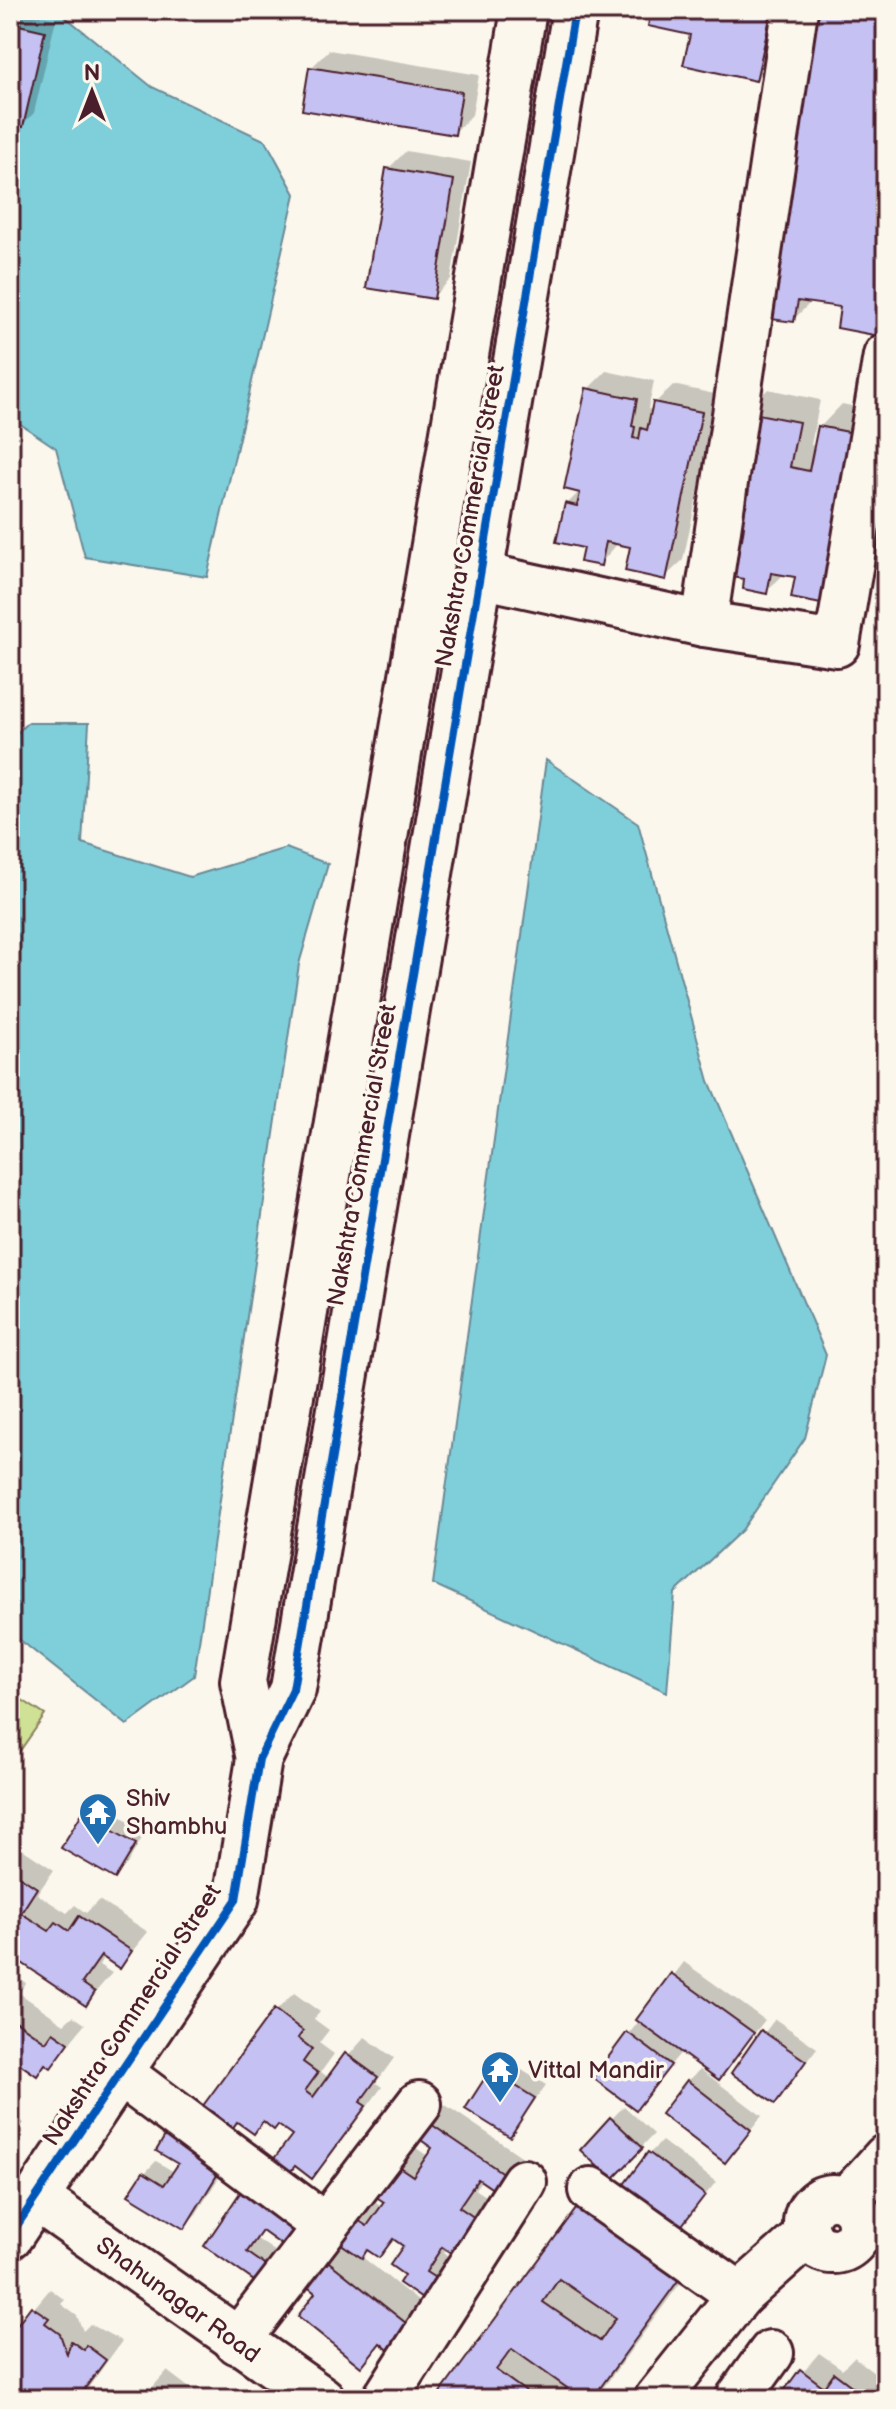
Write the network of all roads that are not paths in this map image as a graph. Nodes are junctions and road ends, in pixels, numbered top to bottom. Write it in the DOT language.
graph roads {
  1 [pos="524,10"];
  2 [pos="575,10"];
  3 [pos="795,10"];
  4 [pos="886,356"];
  5 [pos="480,575"];
  6 [pos="704,624"];
  7 [pos="259,1759"];
  8 [pos="120,2073"];
  9 [pos="419,2104"];
  10 [pos="886,2157"];
  11 [pos="524,2182"];
  12 [pos="591,2190"];
  13 [pos="36,2198"];
  14 [pos="325,2226"];
  15 [pos="864,2226"];
  16 [pos="10,2236"];
  17 [pos="740,2295"];
  18 [pos="237,2342"];
  19 [pos="771,2353"];
  20 [pos="267,2384"];
  21 [pos="322,2399"];
  22 [pos="385,2399"];
  23 [pos="657,2399"];
  24 [pos="738,2399"];
  1 -- 7 [label="street, Nakshtra Commercial Street"];
  2 -- 5 [label="street, Nakshtra Commercial Street"];
  3 -- 6 [label="street"];
  4 -- 6 [label="street"];
  5 -- 6 [label="street"];
  5 -- 7 [label="street, Nakshtra Commercial Street"];
  7 -- 8 [label="street, Nakshtra Commercial Street"];
  8 -- 13 [label="street, Nakshtra Commercial Street"];
  8 -- 14 [label="street"];
  9 -- 14 [label="street"];
  10 -- 15 [label="street"];
  11 -- 22 [label="street"];
  12 -- 17 [label="street"];
  13 -- 16 [label="street, Nakshtra Commercial Street"];
  13 -- 18 [label="street, Shahunagar Road"];
  14 -- 18 [label="street"];
  15 -- 17 [label="street"];
  17 -- 23 [label="street"];
  18 -- 20 [label="street, Shahunagar Road"];
  19 -- 24 [label="street"];
  20 -- 21 [label="street, Shahunagar Road"];
}
